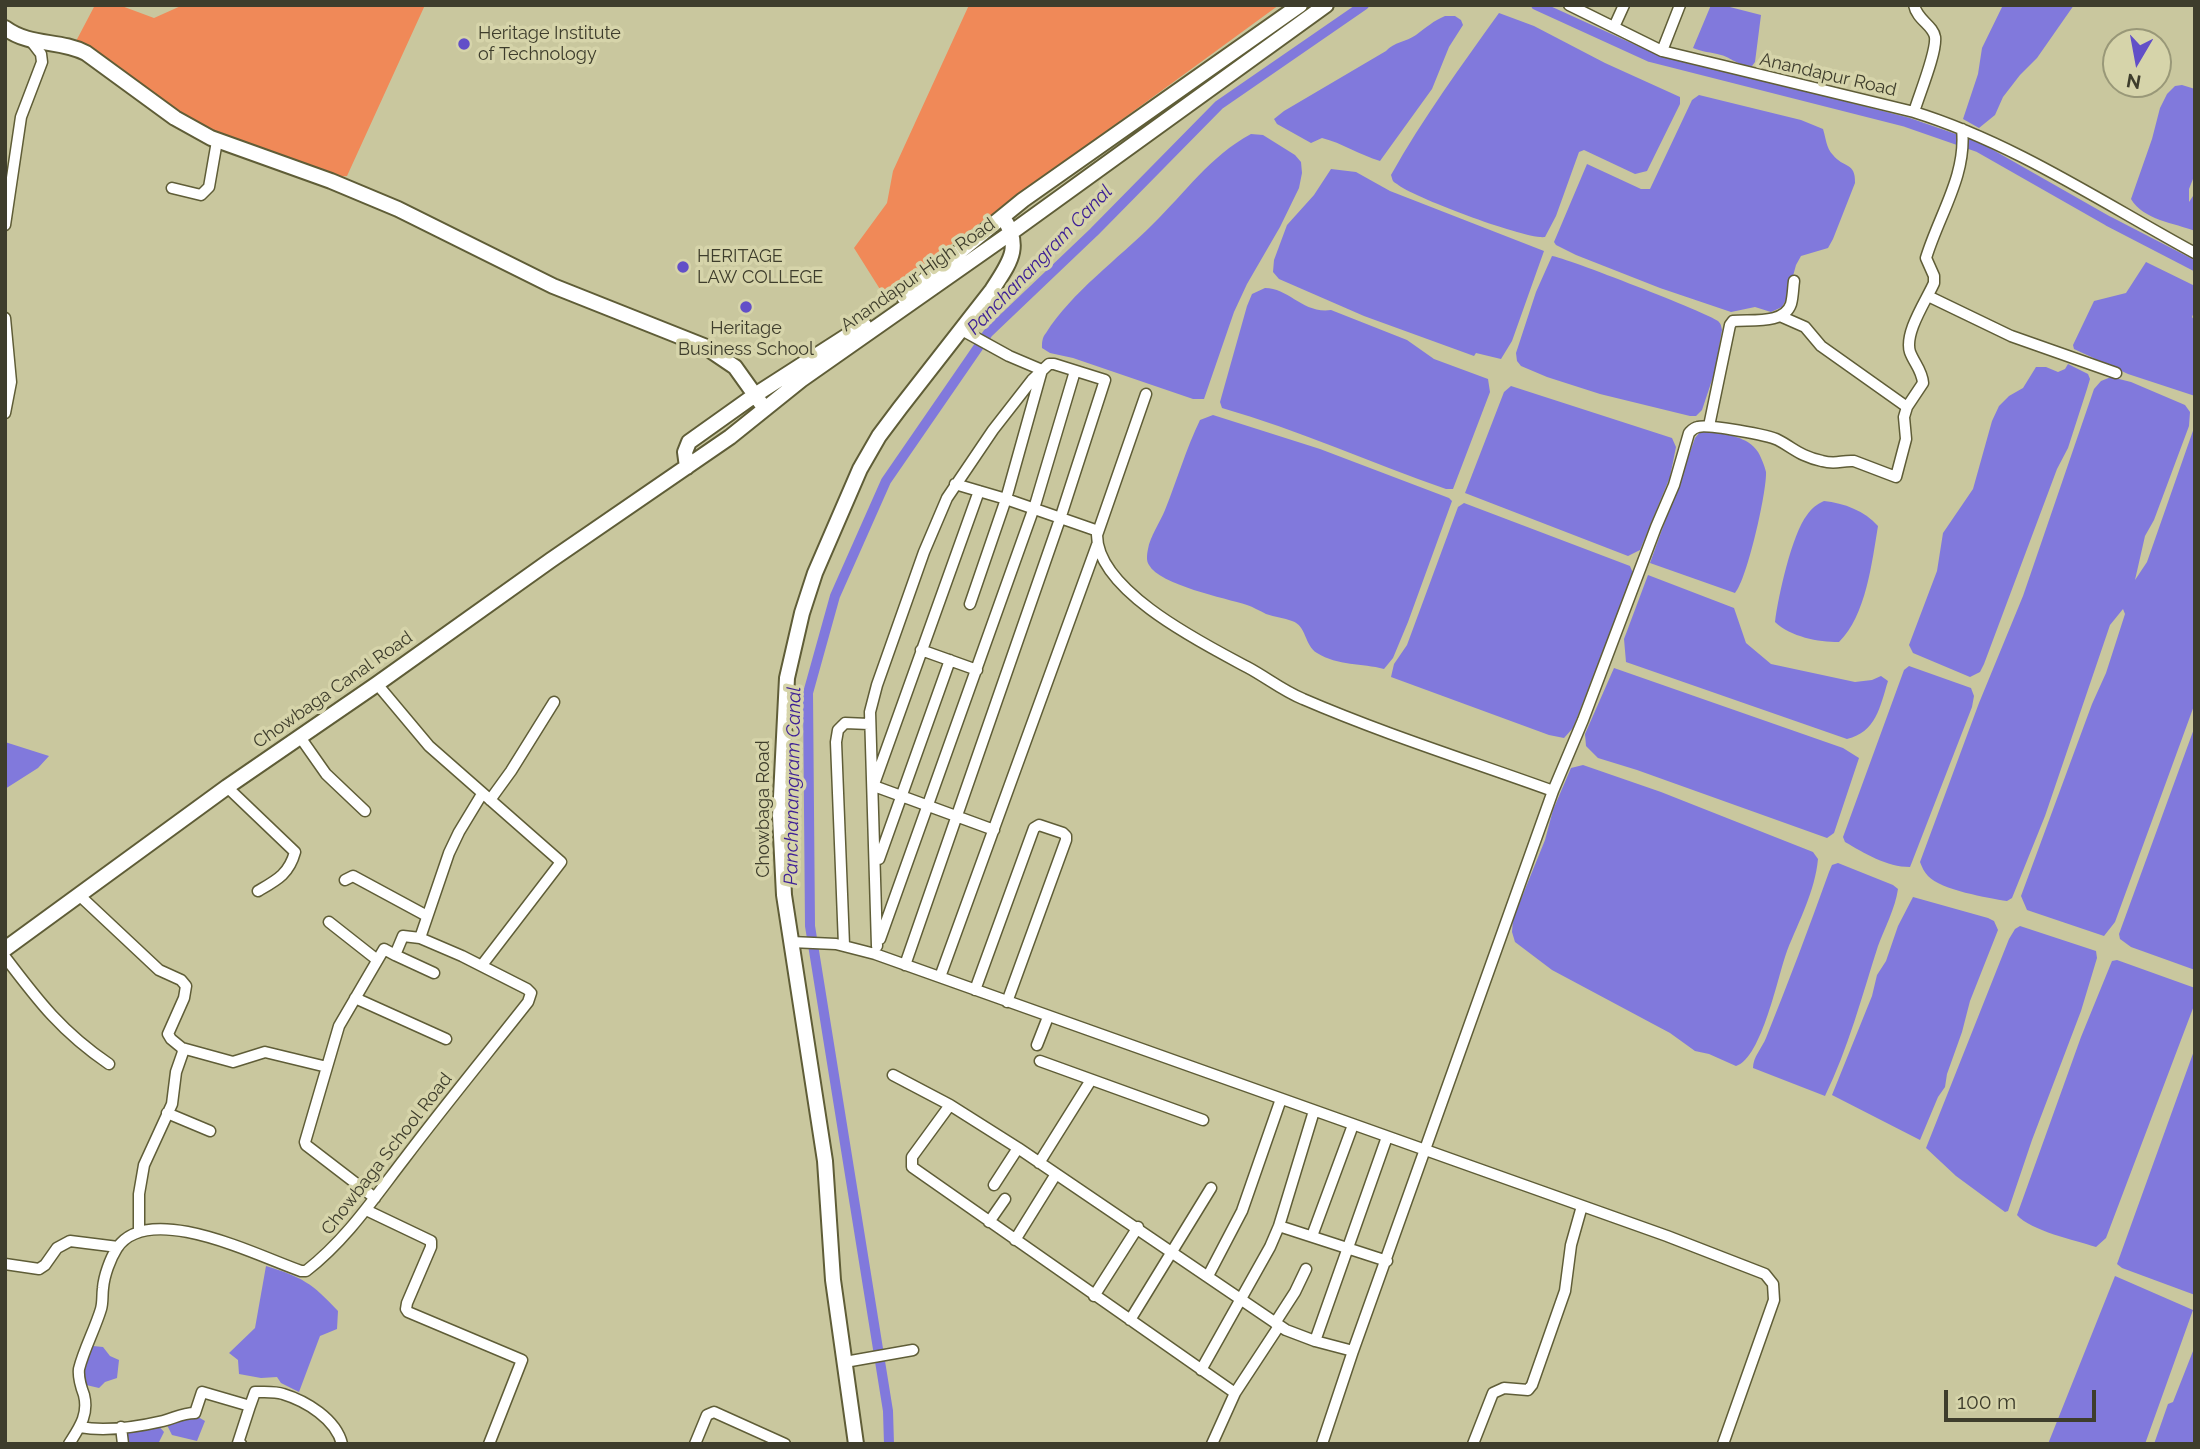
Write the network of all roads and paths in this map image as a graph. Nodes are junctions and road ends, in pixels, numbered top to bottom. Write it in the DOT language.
graph roads {
  1 [pos="1300,5"];
  2 [pos="1326,5"];
  3 [pos="1569,5"];
  4 [pos="1623,5"];
  5 [pos="1680,5"];
  6 [pos="1914,5"];
  7 [pos="1614,27"];
  8 [pos="5,28"];
  9 [pos="31,41"];
  10 [pos="1662,51"];
  11 [pos="1914,112"];
  12 [pos="1963,133"];
  13 [pos="217,141"];
  14 [pos="172,188"];
  15 [pos="1003,217"];
  16 [pos="5,225"];
  17 [pos="1012,232"];
  18 [pos="2195,253"];
  19 [pos="1794,281"];
  20 [pos="1928,296"];
  21 [pos="1780,316"];
  22 [pos="5,318"];
  23 [pos="960,329"];
  24 [pos="1042,370"];
  25 [pos="1075,371"];
  26 [pos="2116,373"];
  27 [pos="755,394"];
  28 [pos="1146,394"];
  29 [pos="7,396"];
  30 [pos="1907,407"];
  31 [pos="765,409"];
  32 [pos="5,413"];
  33 [pos="1709,426"];
  34 [pos="687,467"];
  35 [pos="955,484"];
  36 [pos="979,491"];
  37 [pos="1006,499"];
  38 [pos="1034,509"];
  39 [pos="1060,519"];
  40 [pos="1098,531"];
  41 [pos="1097,545"];
  42 [pos="970,604"];
  43 [pos="921,650"];
  44 [pos="950,660"];
  45 [pos="977,670"];
  46 [pos="377,684"];
  47 [pos="554,702"];
  48 [pos="869,724"];
  49 [pos="300,737"];
  50 [pos="227,787"];
  51 [pos="873,789"];
  52 [pos="1553,791"];
  53 [pos="486,797"];
  54 [pos="901,797"];
  55 [pos="929,807"];
  56 [pos="365,811"];
  57 [pos="956,817"];
  58 [pos="993,830"];
  59 [pos="876,866"];
  60 [pos="345,880"];
  61 [pos="258,891"];
  62 [pos="79,895"];
  63 [pos="427,916"];
  64 [pos="329,922"];
  65 [pos="420,938"];
  66 [pos="797,942"];
  67 [pos="840,945"];
  68 [pos="5,949"];
  69 [pos="876,950"];
  70 [pos="395,955"];
  71 [pos="5,957"];
  72 [pos="376,959"];
  73 [pos="482,965"];
  74 [pos="905,965"];
  75 [pos="434,974"];
  76 [pos="940,977"];
  77 [pos="975,990"];
  78 [pos="355,998"];
  79 [pos="1007,1002"];
  80 [pos="1048,1017"];
  81 [pos="446,1039"];
  82 [pos="1037,1045"];
  83 [pos="182,1048"];
  84 [pos="1040,1061"];
  85 [pos="109,1064"];
  86 [pos="327,1067"];
  87 [pos="893,1075"];
  88 [pos="1091,1080"];
  89 [pos="1281,1099"];
  90 [pos="950,1105"];
  91 [pos="1314,1111"];
  92 [pos="167,1113"];
  93 [pos="1203,1121"];
  94 [pos="1353,1125"];
  95 [pos="210,1131"];
  96 [pos="1387,1137"];
  97 [pos="1018,1148"];
  98 [pos="1425,1150"];
  99 [pos="1039,1163"];
  100 [pos="1056,1174"];
  101 [pos="994,1185"];
  102 [pos="1211,1188"];
  103 [pos="375,1198"];
  104 [pos="1005,1199"];
  105 [pos="1582,1206"];
  106 [pos="366,1210"];
  107 [pos="989,1222"];
  108 [pos="1279,1226"];
  109 [pos="1138,1227"];
  110 [pos="139,1231"];
  111 [pos="1312,1236"];
  112 [pos="1015,1240"];
  113 [pos="118,1247"];
  114 [pos="1348,1248"];
  115 [pos="1172,1251"];
  116 [pos="1387,1261"];
  117 [pos="5,1264"];
  118 [pos="1306,1269"];
  119 [pos="1208,1276"];
  120 [pos="1094,1296"];
  121 [pos="1241,1298"];
  122 [pos="1130,1320"];
  123 [pos="1277,1324"];
  124 [pos="1315,1341"];
  125 [pos="912,1350"];
  126 [pos="1353,1351"];
  127 [pos="853,1361"];
  128 [pos="1201,1370"];
  129 [pos="1235,1393"];
  130 [pos="250,1406"];
  131 [pos="80,1427"];
  132 [pos="121,1427"];
  133 [pos="69,1444"];
  134 [pos="123,1444"];
  135 [pos="241,1444"];
  136 [pos="342,1444"];
  137 [pos="489,1444"];
  138 [pos="695,1444"];
  139 [pos="785,1444"];
  140 [pos="856,1444"];
  141 [pos="1212,1444"];
  142 [pos="1322,1444"];
  143 [pos="1473,1444"];
  144 [pos="1723,1444"];
  1 -- 15 [label="main road, Anandapur High Road"];
  2 -- 17 [label="main road, Anandapur High Road"];
  3 -- 7 [label="street, Anandapur Road"];
  4 -- 7 [label="street"];
  5 -- 10 [label="street"];
  6 -- 11 [label="street, Anandapur Road"];
  7 -- 10 [label="street, Anandapur Road"];
  8 -- 9 [label="main road"];
  9 -- 13 [label="main road"];
  9 -- 16 [label="street"];
  10 -- 11 [label="street, Anandapur Road"];
  11 -- 12 [label="street"];
  12 -- 18 [label="street"];
  12 -- 20 [label="street"];
  13 -- 14 [label="street"];
  13 -- 27 [label="main road"];
  15 -- 17 [label="main road"];
  15 -- 27 [label="main road, Anandapur High Road"];
  17 -- 23 [label="main road, Chowbaga Road"];
  17 -- 31 [label="main road, Anandapur High Road"];
  19 -- 21 [label="street"];
  20 -- 26 [label="street"];
  20 -- 30 [label="street"];
  21 -- 30 [label="street"];
  21 -- 33 [label="street"];
  22 -- 29 [label="street"];
  23 -- 24 [label="street"];
  23 -- 66 [label="main road, Chowbaga Road"];
  24 -- 25 [label="street"];
  24 -- 35 [label="street"];
  24 -- 37 [label="street"];
  25 -- 38 [label="street"];
  25 -- 39 [label="street"];
  27 -- 31 [label="main road"];
  27 -- 34 [label="main road, Anandapur High Road"];
  28 -- 40 [label="street"];
  29 -- 32 [label="street"];
  30 -- 33 [label="street"];
  31 -- 34 [label="main road, Anandapur High Road"];
  33 -- 52 [label="street"];
  34 -- 46 [label="main road, Chowbaga Canal Road"];
  35 -- 36 [label="street"];
  35 -- 48 [label="street"];
  36 -- 37 [label="street"];
  36 -- 43 [label="street"];
  37 -- 38 [label="street"];
  37 -- 42 [label="street"];
  38 -- 39 [label="street"];
  38 -- 45 [label="street"];
  39 -- 40 [label="street"];
  39 -- 57 [label="street"];
  40 -- 41 [label="street"];
  41 -- 52 [label="street"];
  41 -- 58 [label="street"];
  43 -- 44 [label="street"];
  43 -- 51 [label="street"];
  44 -- 45 [label="street"];
  44 -- 54 [label="street"];
  45 -- 55 [label="street"];
  46 -- 49 [label="main road, Chowbaga Canal Road"];
  46 -- 53 [label="street"];
  47 -- 53 [label="street"];
  48 -- 51 [label="street"];
  48 -- 67 [label="street"];
  49 -- 50 [label="main road, Chowbaga Canal Road"];
  49 -- 56 [label="street"];
  50 -- 61 [label="street"];
  50 -- 62 [label="main road, Chowbaga Canal Road"];
  51 -- 54 [label="street"];
  51 -- 59 [label="street"];
  52 -- 98 [label="street"];
  53 -- 63 [label="street"];
  53 -- 73 [label="street"];
  54 -- 55 [label="street"];
  54 -- 59 [label="street"];
  55 -- 57 [label="street"];
  55 -- 69 [label="street"];
  57 -- 58 [label="street"];
  57 -- 74 [label="street"];
  58 -- 76 [label="street"];
  59 -- 69 [label="street"];
  60 -- 63 [label="street"];
  62 -- 68 [label="main road, Chowbaga Canal Road"];
  62 -- 83 [label="street"];
  63 -- 65 [label="street"];
  64 -- 72 [label="street"];
  65 -- 70 [label="street"];
  65 -- 73 [label="street, Chowbaga School Road"];
  66 -- 67 [label="street"];
  66 -- 127 [label="main road, Chowbaga Road"];
  67 -- 69 [label="street"];
  69 -- 74 [label="street"];
  70 -- 72 [label="street"];
  70 -- 75 [label="street"];
  71 -- 85 [label="street"];
  72 -- 78 [label="street"];
  73 -- 103 [label="street, Chowbaga School Road"];
  74 -- 76 [label="street"];
  76 -- 77 [label="street"];
  77 -- 79 [label="street"];
  77 -- 79 [label="street"];
  78 -- 81 [label="street"];
  78 -- 86 [label="street"];
  79 -- 80 [label="street"];
  80 -- 82 [label="street"];
  80 -- 89 [label="street"];
  83 -- 86 [label="street"];
  83 -- 92 [label="street"];
  84 -- 88 [label="street"];
  86 -- 103 [label="street"];
  87 -- 90 [label="street"];
  88 -- 93 [label="street"];
  88 -- 99 [label="street"];
  89 -- 91 [label="street"];
  89 -- 119 [label="street"];
  90 -- 97 [label="street"];
  90 -- 107 [label="street"];
  91 -- 94 [label="street"];
  91 -- 108 [label="street"];
  92 -- 95 [label="street"];
  92 -- 110 [label="street"];
  94 -- 96 [label="street"];
  94 -- 111 [label="street"];
  96 -- 98 [label="street"];
  96 -- 114 [label="street"];
  97 -- 99 [label="street"];
  97 -- 101 [label="street"];
  98 -- 105 [label="street"];
  98 -- 116 [label="street"];
  99 -- 100 [label="street"];
  100 -- 109 [label="street"];
  100 -- 112 [label="street"];
  102 -- 115 [label="street"];
  103 -- 106 [label="street, Chowbaga School Road"];
  104 -- 107 [label="street"];
  105 -- 143 [label="street"];
  105 -- 144 [label="street"];
  106 -- 110 [label="street, Chowbaga School Road"];
  106 -- 137 [label="street"];
  107 -- 112 [label="street"];
  108 -- 111 [label="street"];
  108 -- 121 [label="street"];
  109 -- 115 [label="street"];
  109 -- 120 [label="street"];
  110 -- 113 [label="street"];
  111 -- 114 [label="street"];
  112 -- 120 [label="street"];
  113 -- 117 [label="street"];
  113 -- 131 [label="street"];
  114 -- 116 [label="street"];
  114 -- 124 [label="street"];
  115 -- 119 [label="street"];
  115 -- 122 [label="street"];
  116 -- 126 [label="street"];
  118 -- 123 [label="street"];
  119 -- 121 [label="street"];
  120 -- 122 [label="street"];
  121 -- 123 [label="street"];
  121 -- 128 [label="street"];
  122 -- 128 [label="street"];
  123 -- 124 [label="street"];
  123 -- 129 [label="street"];
  124 -- 126 [label="street"];
  125 -- 127 [label="street"];
  126 -- 142 [label="street"];
  127 -- 140 [label="main road, Chowbaga Road"];
  128 -- 129 [label="street"];
  129 -- 141 [label="street"];
  130 -- 132 [label="street"];
  130 -- 135 [label="street"];
  130 -- 136 [label="street"];
  131 -- 132 [label="street"];
  131 -- 133 [label="street"];
  132 -- 134 [label="street"];
  138 -- 139 [label="street"];
}
